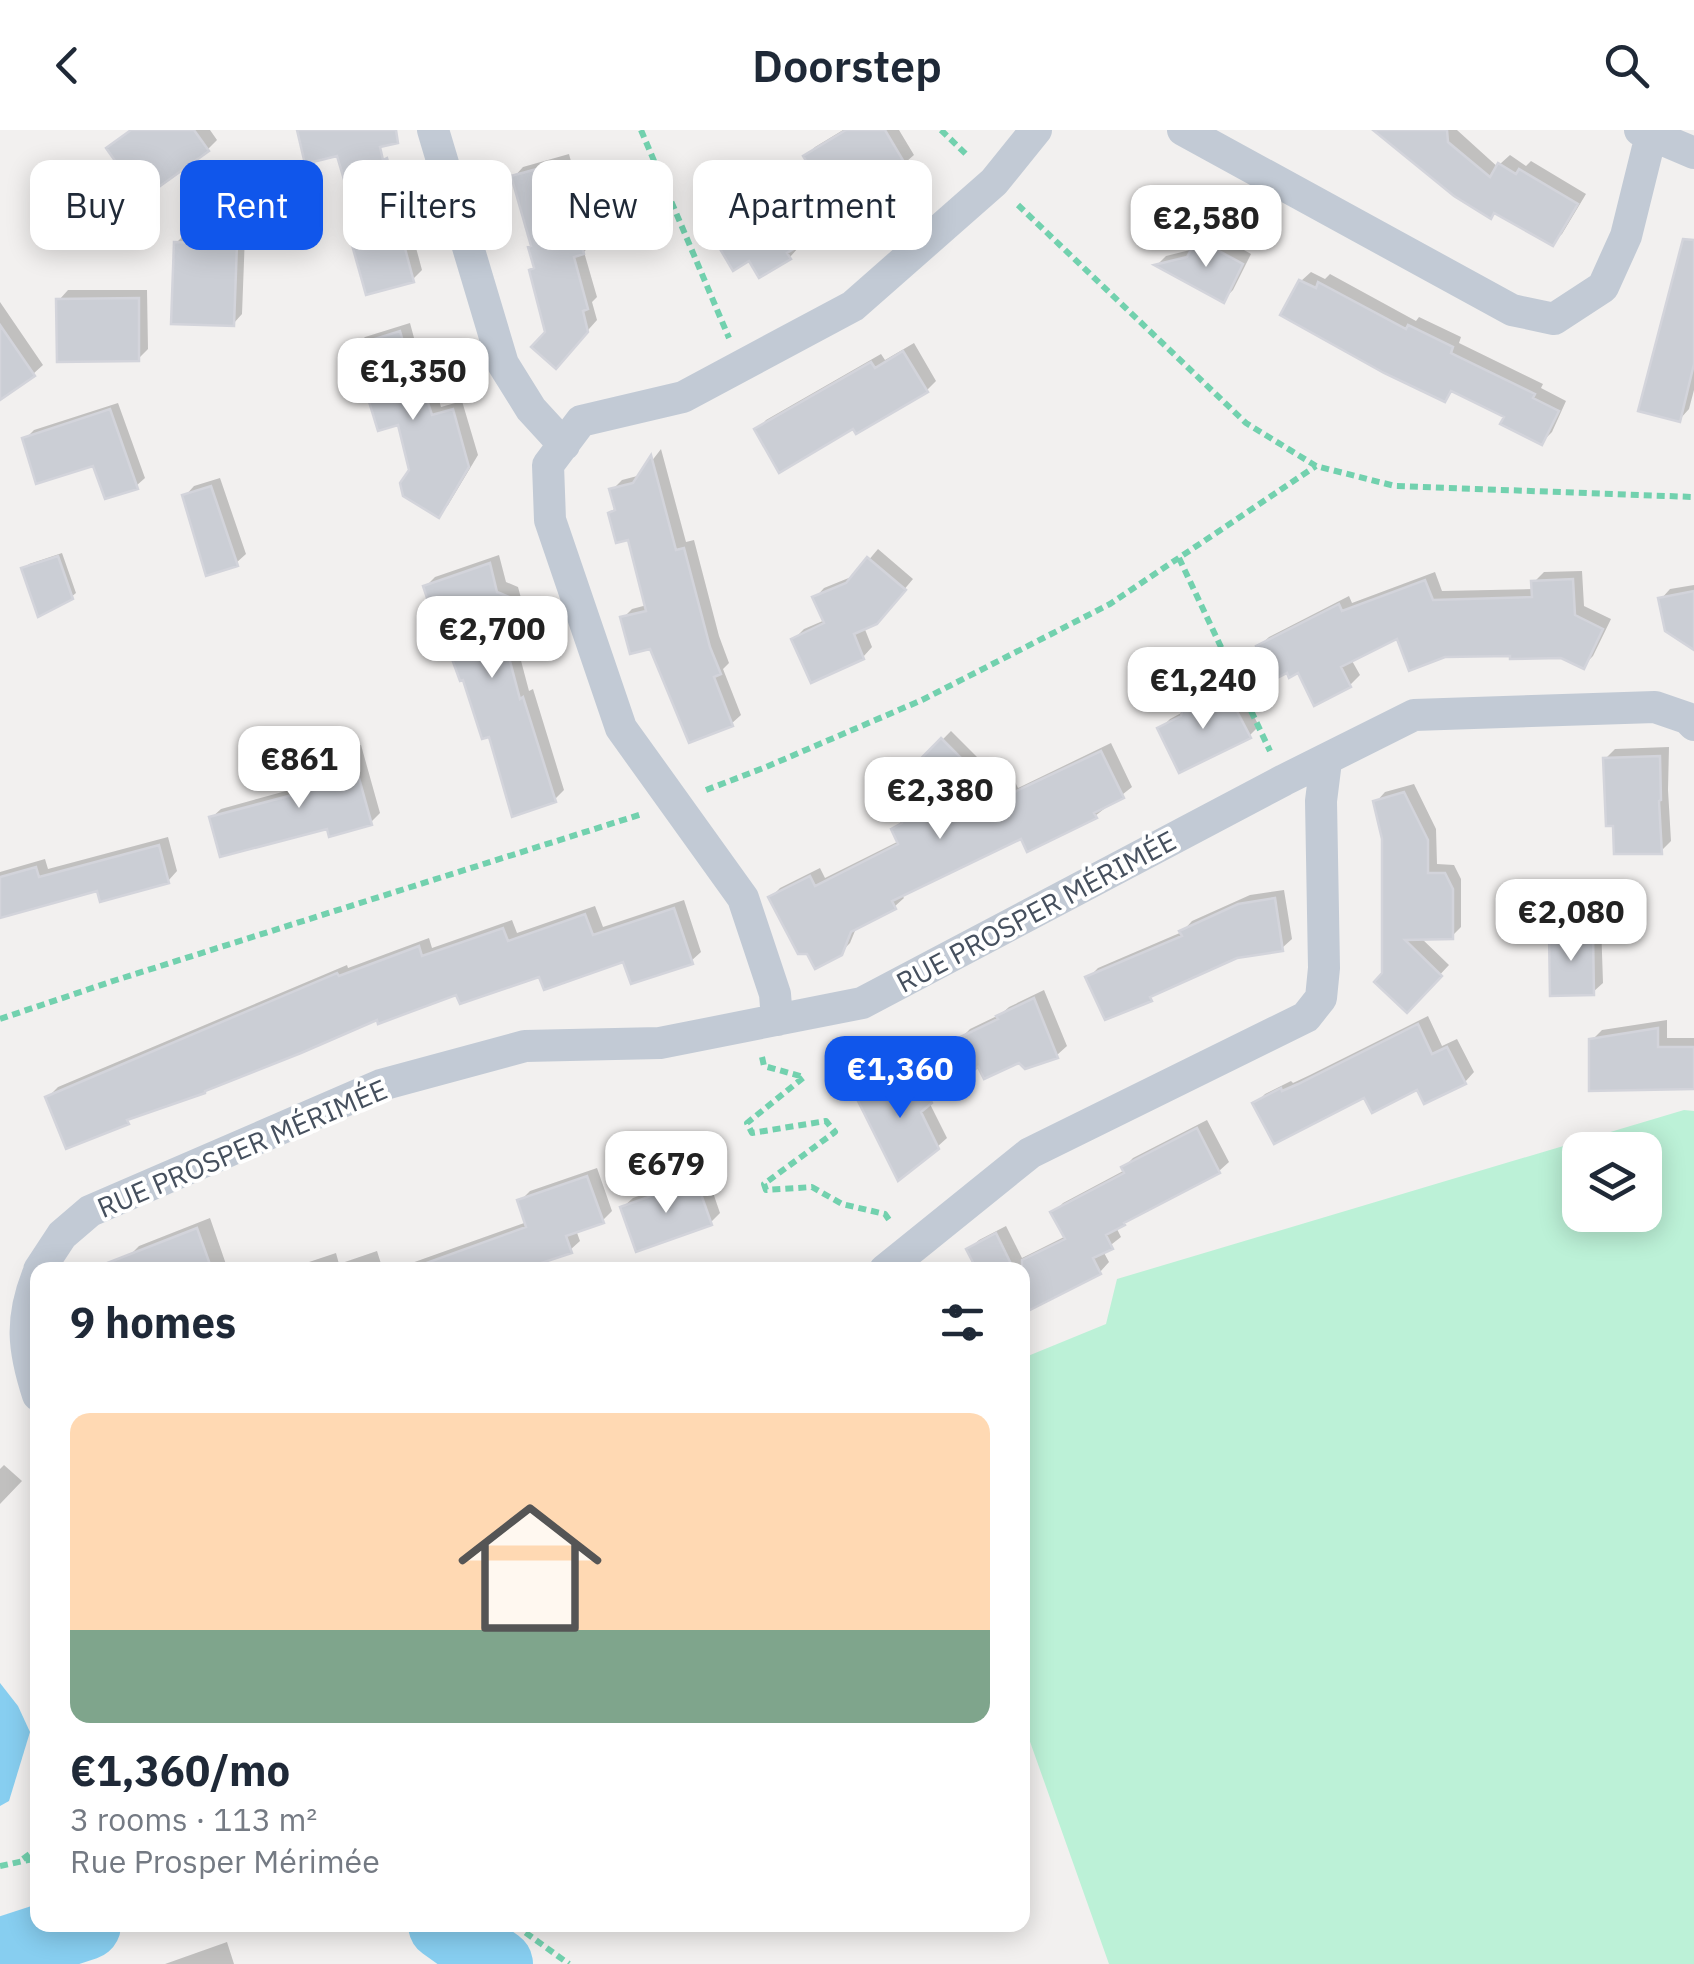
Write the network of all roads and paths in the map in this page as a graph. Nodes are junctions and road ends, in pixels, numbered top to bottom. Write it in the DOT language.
graph roads {
  1 [pos="433,130"];
  2 [pos="641,130"];
  3 [pos="941,130"];
  4 [pos="1036,130"];
  5 [pos="1183,130"];
  6 [pos="1645,132"];
  7 [pos="1694,153"];
  8 [pos="994,182"];
  9 [pos="740,366"];
  10 [pos="564,444"];
  11 [pos="1694,497"];
  12 [pos="1179,558"];
  13 [pos="1694,725"];
  14 [pos="1326,760"];
  15 [pos="1284,780"];
  16 [pos="777,1020"];
  17 [pos="762,1053"];
  18 [pos="891,1222"];
  19 [pos="44,1262"];
  20 [pos="895,1262"];
  21 [pos="30,1292"];
  22 [pos="30,1371"];
  23 [pos="30,1854"];
  24 [pos="30,1860"];
  25 [pos="18,1862"];
  26 [pos="0,1866"];
  27 [pos="525,1932"];
  28 [pos="569,1964"];
  1 -- 10 [label="street"];
  2 -- 9 [label="path"];
  3 -- 8 [label="path"];
  4 -- 8 [label="street"];
  5 -- 6 [label="street"];
  6 -- 7 [label="street"];
  8 -- 9 [label="street"];
  8 -- 11 [label="path"];
  9 -- 10 [label="street"];
  10 -- 16 [label="street"];
  12 -- 15 [label="path"];
  13 -- 14 [label="street, RUE PROSPER MÉRIMÉE"];
  14 -- 15 [label="street, RUE PROSPER MÉRIMÉE"];
  14 -- 20 [label="street"];
  15 -- 16 [label="street, RUE PROSPER MÉRIMÉE"];
  16 -- 19 [label="street, RUE PROSPER MÉRIMÉE"];
  17 -- 18 [label="path"];
  21 -- 22 [label="street, RUE PROSPER MÉRIMÉE"];
  23 -- 25 [label="path"];
  24 -- 25 [label="path"];
  25 -- 26 [label="path"];
  27 -- 28 [label="path"];
}
